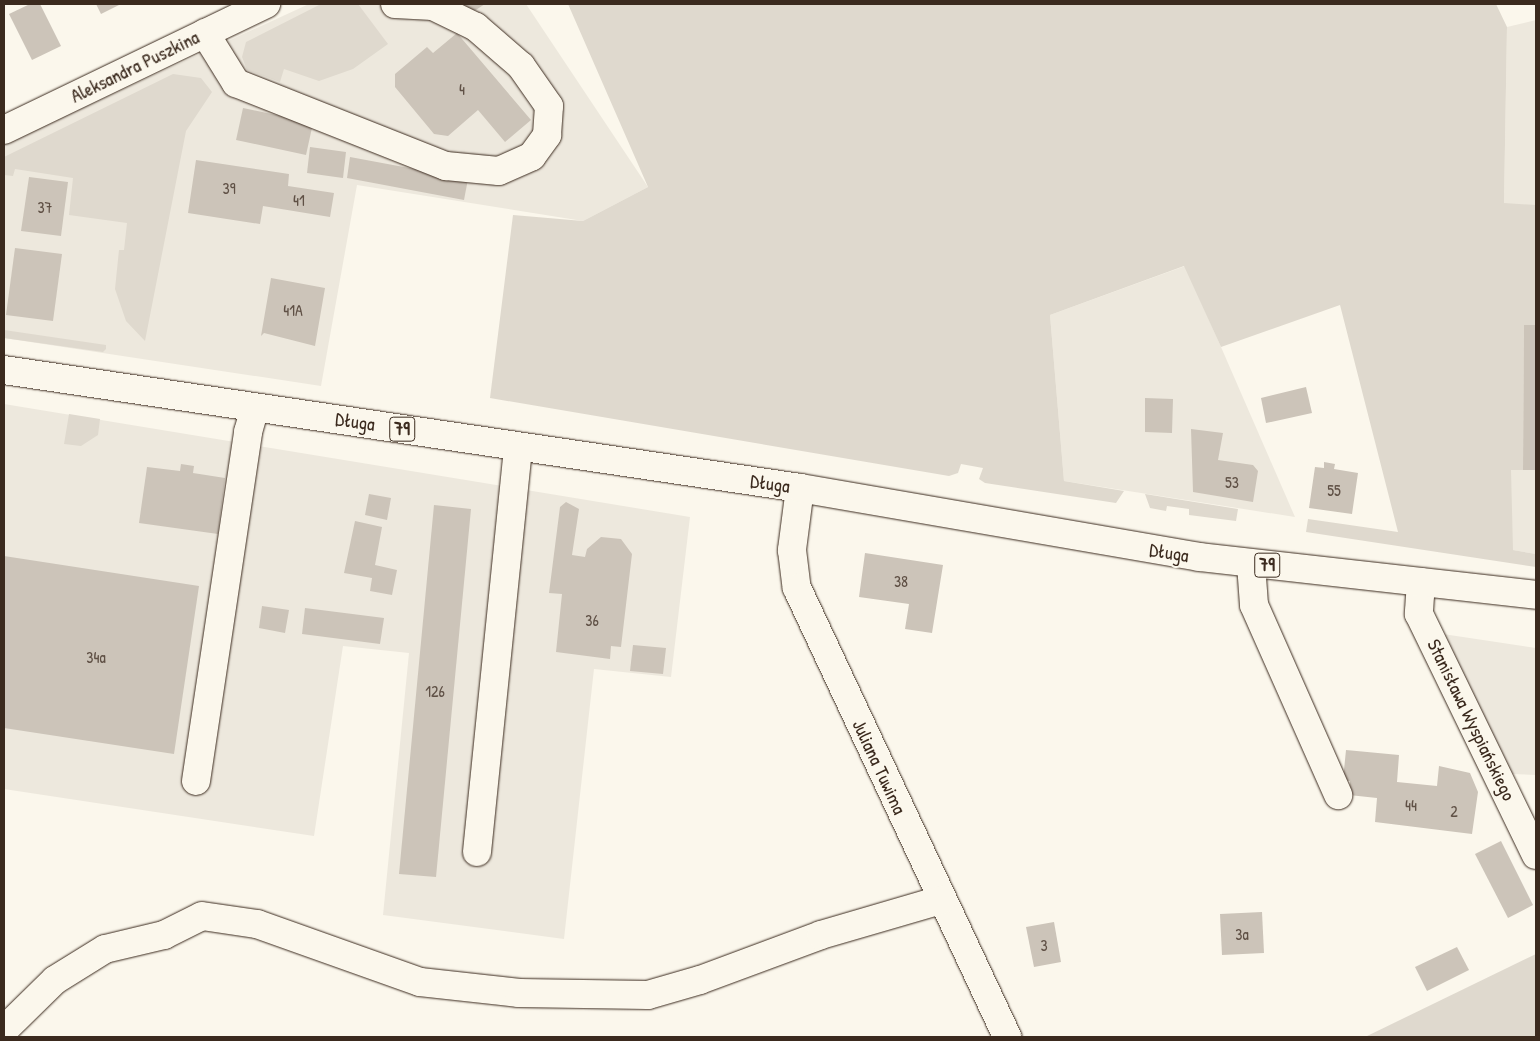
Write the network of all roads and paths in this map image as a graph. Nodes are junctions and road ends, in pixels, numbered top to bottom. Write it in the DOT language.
graph roads {
  1 [pos="266,4"];
  2 [pos="395,4"];
  3 [pos="205,33"];
  4 [pos="4,130"];
  5 [pos="4,370"];
  6 [pos="255,408"];
  7 [pos="518,447"];
  8 [pos="800,488"];
  9 [pos="1251,564"];
  10 [pos="1421,582"];
  11 [pos="1536,595"];
  12 [pos="196,781"];
  13 [pos="1338,795"];
  14 [pos="477,852"];
  15 [pos="1536,855"];
  16 [pos="941,900"];
  17 [pos="4,1030"];
  18 [pos="1007,1037"];
  1 -- 3 [label="main road, Aleksandra Puszkina"];
  2 -- 3 [label="main road"];
  3 -- 4 [label="main road, Aleksandra Puszkina"];
  5 -- 6 [label="main road, Długa / 79"];
  6 -- 7 [label="main road, Długa / 79"];
  6 -- 12 [label="main road"];
  7 -- 8 [label="main road, Długa / 79"];
  7 -- 14 [label="main road"];
  8 -- 9 [label="main road, Długa / 79"];
  8 -- 16 [label="main road, Juliana Tuwima"];
  9 -- 10 [label="main road, Długa / 79"];
  9 -- 13 [label="main road"];
  10 -- 11 [label="main road, Długa / 79"];
  10 -- 15 [label="main road, Stanisława Wyspiańskiego"];
  16 -- 17 [label="main road"];
  16 -- 18 [label="main road, Juliana Tuwima"];
}
